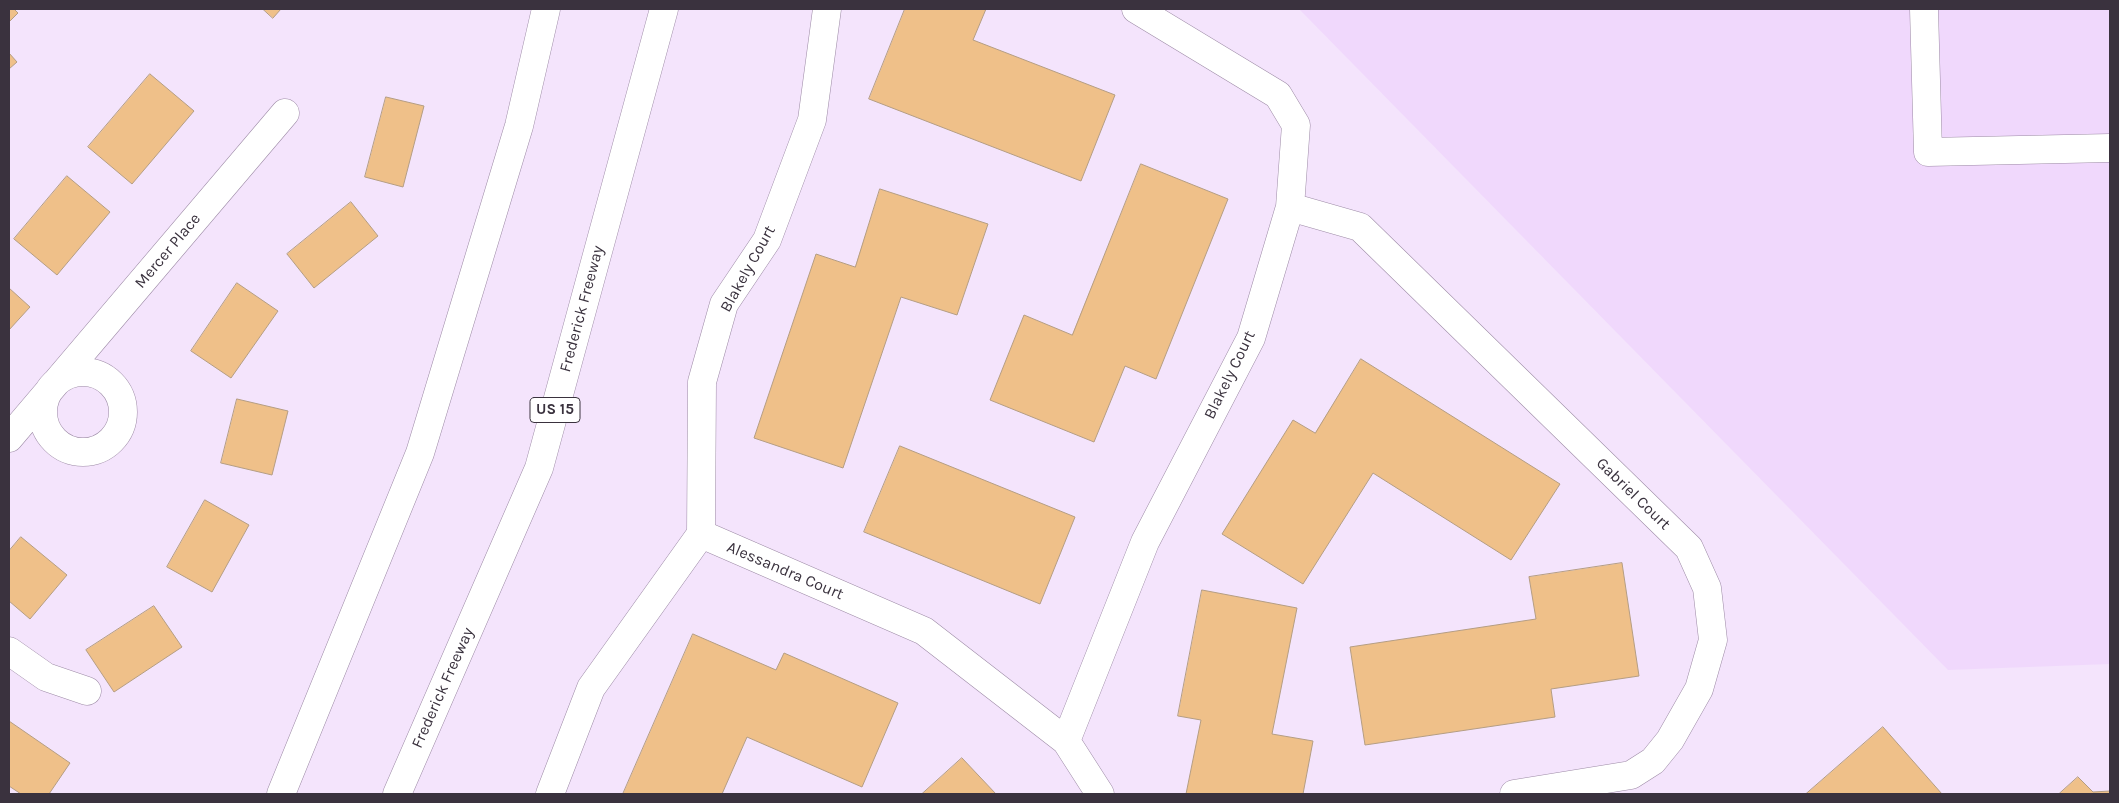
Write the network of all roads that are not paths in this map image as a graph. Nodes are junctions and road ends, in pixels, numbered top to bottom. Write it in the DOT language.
graph roads {
  1 [pos="546,9"];
  2 [pos="664,9"];
  3 [pos="827,9"];
  4 [pos="1136,9"];
  5 [pos="1924,9"];
  6 [pos="286,112"];
  7 [pos="2110,148"];
  8 [pos="1290,206"];
  9 [pos="9,438"];
  10 [pos="701,534"];
  11 [pos="9,651"];
  12 [pos="87,691"];
  13 [pos="1066,741"];
  14 [pos="1637,785"];
  15 [pos="281,794"];
  16 [pos="397,794"];
  17 [pos="550,794"];
  18 [pos="1100,794"];
  19 [pos="1514,794"];
  1 -- 15 [label="main road"];
  2 -- 16 [label="main road, Frederick Freeway / US 15"];
  3 -- 10 [label="main road, Blakely Court"];
  4 -- 8 [label="main road, Blakely Court"];
  5 -- 7 [label="main road"];
  6 -- 9 [label="main road, Mercer Place"];
  8 -- 13 [label="main road, Blakely Court"];
  8 -- 14 [label="main road, Gabriel Court"];
  10 -- 13 [label="main road, Alessandra Court"];
  10 -- 17 [label="main road"];
  11 -- 12 [label="main road"];
  13 -- 18 [label="main road, Alessandra Court"];
  14 -- 19 [label="main road, Gabriel Court"];
}
